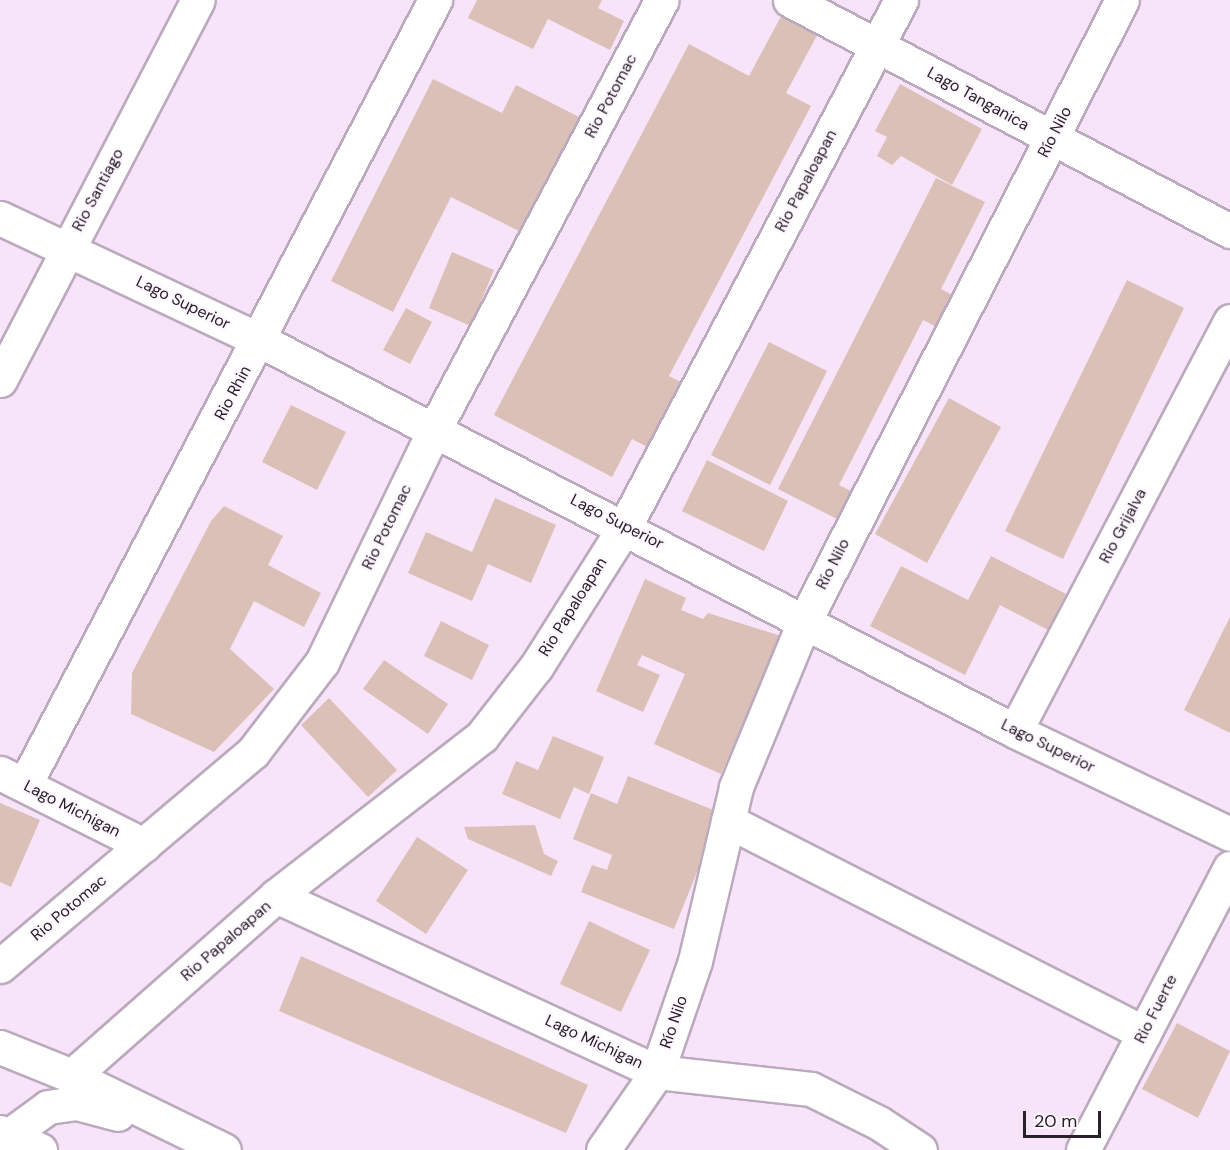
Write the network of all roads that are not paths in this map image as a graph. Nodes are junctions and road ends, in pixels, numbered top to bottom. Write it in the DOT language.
graph roads {
  1 [pos="198,0"];
  2 [pos="435,0"];
  3 [pos="662,0"];
  4 [pos="789,0"];
  5 [pos="901,0"];
  6 [pos="1122,0"];
  7 [pos="879,43"];
  8 [pos="1051,140"];
  9 [pos="0,218"];
  10 [pos="1230,231"];
  11 [pos="68,246"];
  12 [pos="1230,321"];
  13 [pos="261,341"];
  14 [pos="0,380"];
  15 [pos="435,428"];
  16 [pos="625,526"];
  17 [pos="804,620"];
  18 [pos="1015,731"];
  19 [pos="13,779"];
  20 [pos="728,821"];
  21 [pos="1230,834"];
  22 [pos="144,845"];
  23 [pos="1230,867"];
  24 [pos="276,896"];
  25 [pos="0,966"];
  26 [pos="1144,1034"];
  27 [pos="0,1047"];
  28 [pos="657,1072"];
  29 [pos="72,1076"];
  30 [pos="3,1137"];
  31 [pos="40,1150"];
  32 [pos="212,1150"];
  33 [pos="224,1150"];
  34 [pos="603,1150"];
  35 [pos="920,1150"];
  36 [pos="1083,1150"];
  1 -- 11 [label="street, Rio Santiago"];
  2 -- 13 [label="street, Rio Rhin"];
  3 -- 15 [label="street, Rio Potomac"];
  4 -- 7 [label="street, Lago Tanganica"];
  5 -- 7 [label="street, Rio Papaloapan"];
  6 -- 8 [label="street, Río Nilo"];
  7 -- 8 [label="street, Lago Tanganica"];
  7 -- 16 [label="street, Rio Papaloapan"];
  8 -- 10 [label="street, Lago Tanganica"];
  8 -- 17 [label="street, Río Nilo"];
  9 -- 11 [label="street, Lago Superior"];
  11 -- 13 [label="street, Lago Superior"];
  11 -- 14 [label="street, Rio Santiago"];
  12 -- 18 [label="street, Rio Grijalva"];
  13 -- 15 [label="street, Lago Superior"];
  13 -- 19 [label="street, Rio Rhin"];
  15 -- 16 [label="street, Lago Superior"];
  15 -- 22 [label="street, Rio Potomac"];
  16 -- 17 [label="street, Lago Superior"];
  16 -- 24 [label="street, Rio Papaloapan"];
  17 -- 18 [label="street, Lago Superior"];
  17 -- 20 [label="street, Río Nilo"];
  18 -- 21 [label="street, Lago Superior"];
  19 -- 22 [label="street, Lago Michigan"];
  20 -- 26 [label="street"];
  20 -- 28 [label="street, Río Nilo"];
  22 -- 25 [label="street, Rio Potomac"];
  23 -- 26 [label="street, Rio Fuerte"];
  24 -- 28 [label="street, Lago Michigan"];
  24 -- 29 [label="street, Rio Papaloapan"];
  26 -- 36 [label="street, Rio Fuerte"];
  27 -- 29 [label="street"];
  28 -- 34 [label="street, Río Nilo"];
  28 -- 35 [label="street, Lago Michigan"];
  29 -- 33 [label="street"];
  30 -- 31 [label="street"];
  30 -- 32 [label="street"];
}
